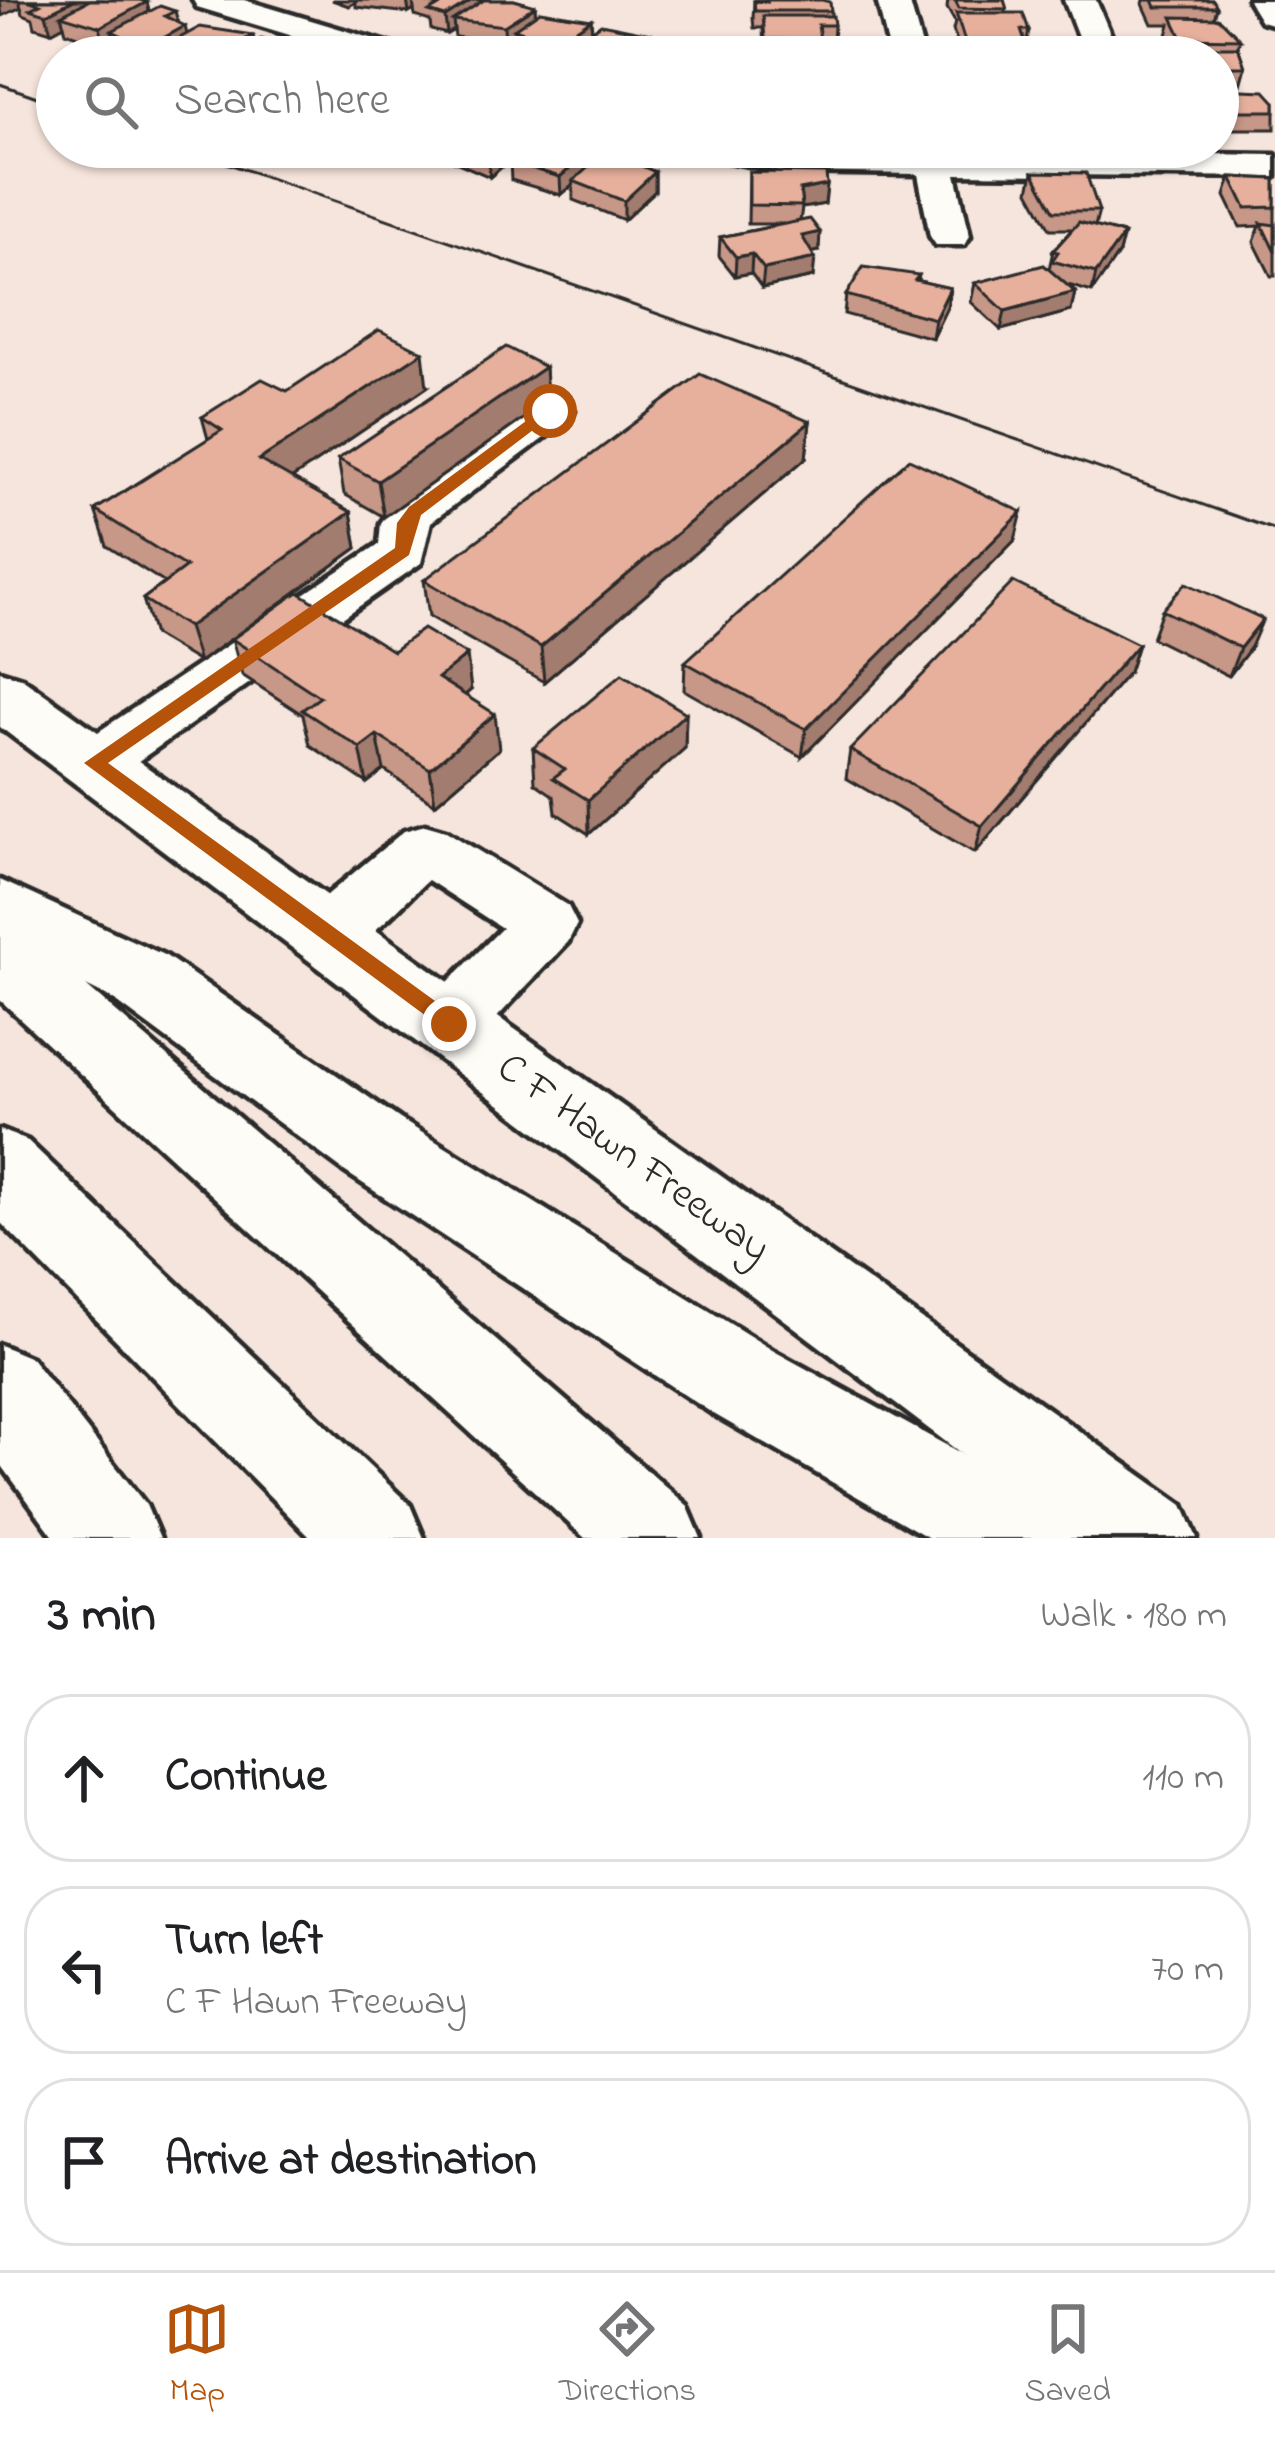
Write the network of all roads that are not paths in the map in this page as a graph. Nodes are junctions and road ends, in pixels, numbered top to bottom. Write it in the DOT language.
graph roads {
  1 [pos="209,0"];
  2 [pos="893,0"];
  3 [pos="1080,0"];
  4 [pos="1267,0"];
  5 [pos="1275,13"];
  6 [pos="329,36"];
  7 [pos="902,36"];
  8 [pos="1094,36"];
  9 [pos="1239,163"];
  10 [pos="1275,166"];
  11 [pos="936,168"];
  12 [pos="950,236"];
  13 [pos="550,411"];
  14 [pos="0,694"];
  15 [pos="94,763"];
  16 [pos="0,909"];
  17 [pos="325,933"];
  18 [pos="0,955"];
  19 [pos="449,1024"];
  20 [pos="0,1167"];
  21 [pos="0,1389"];
  22 [pos="113,1538"];
  23 [pos="377,1538"];
  24 [pos="654,1538"];
  25 [pos="1036,1538"];
  26 [pos="1150,1538"];
  1 -- 6 [label="street"];
  2 -- 7 [label="street"];
  3 -- 8 [label="street"];
  4 -- 5 [label="main road"];
  9 -- 10 [label="street"];
  11 -- 12 [label="street"];
  13 -- 15 [label="street"];
  14 -- 15 [label="main road, C F Hawn Freeway"];
  15 -- 17 [label="main road, C F Hawn Freeway"];
  16 -- 25 [label="main road"];
  17 -- 19 [label="main road, C F Hawn Freeway"];
  17 -- 19 [label="street"];
  18 -- 24 [label="main road"];
  19 -- 26 [label="main road, C F Hawn Freeway"];
  20 -- 23 [label="main road"];
  21 -- 22 [label="main road"];
}
